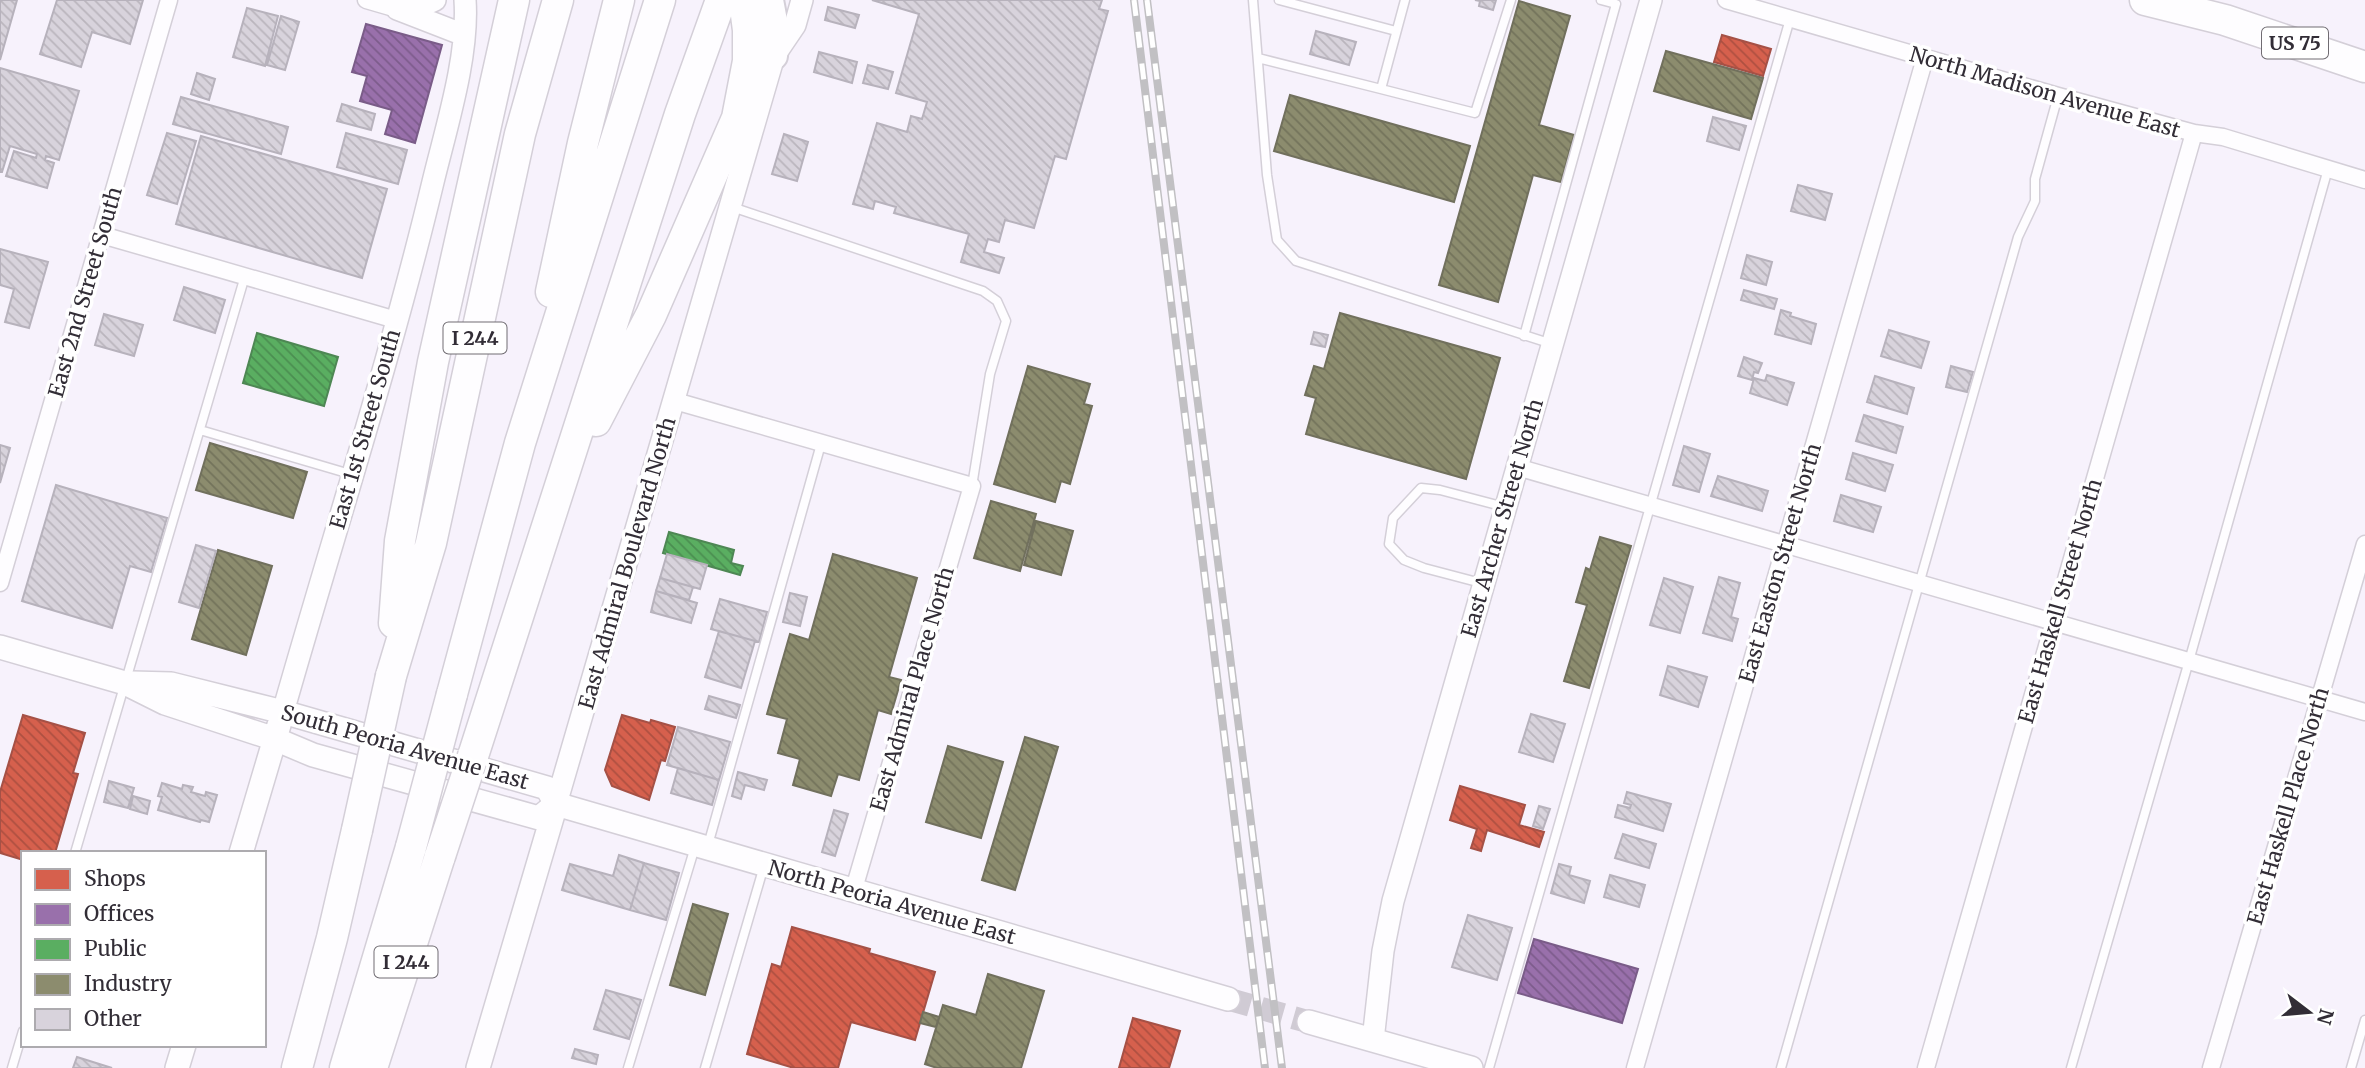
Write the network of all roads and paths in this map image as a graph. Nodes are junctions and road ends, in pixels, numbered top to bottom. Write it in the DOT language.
graph roads {
  1 [pos="169,0"];
  2 [pos="366,0"];
  3 [pos="435,0"];
  4 [pos="465,0"];
  5 [pos="496,0"];
  6 [pos="514,0"];
  7 [pos="619,0"];
  8 [pos="660,0"];
  9 [pos="721,0"];
  10 [pos="744,0"];
  11 [pos="770,0"];
  12 [pos="802,0"];
  13 [pos="1253,0"];
  14 [pos="1279,0"];
  15 [pos="1405,0"];
  16 [pos="1511,0"];
  17 [pos="1601,0"];
  18 [pos="1651,0"];
  19 [pos="1726,0"];
  20 [pos="2145,0"];
  21 [pos="2167,0"];
  22 [pos="569,8"];
  23 [pos="397,9"];
  24 [pos="1790,19"];
  25 [pos="2225,20"];
  26 [pos="1396,31"];
  27 [pos="464,35"];
  28 [pos="774,57"];
  29 [pos="1258,58"];
  30 [pos="1925,58"];
  31 [pos="499,67"];
  32 [pos="2365,67"];
  33 [pos="1381,89"];
  34 [pos="2058,96"];
  35 [pos="2194,133"];
  36 [pos="2328,169"];
  37 [pos="2365,180"];
  38 [pos="732,207"];
  39 [pos="102,235"];
  40 [pos="245,276"];
  41 [pos="396,320"];
  42 [pos="1524,336"];
  43 [pos="1552,344"];
  44 [pos="675,401"];
  45 [pos="200,430"];
  46 [pos="520,443"];
  47 [pos="821,444"];
  48 [pos="1517,467"];
  49 [pos="353,474"];
  50 [pos="972,486"];
  51 [pos="552,505"];
  52 [pos="1650,505"];
  53 [pos="1505,507"];
  54 [pos="1786,544"];
  55 [pos="2365,544"];
  56 [pos="0,583"];
  57 [pos="1919,583"];
  58 [pos="1483,584"];
  59 [pos="2055,621"];
  60 [pos="0,647"];
  61 [pos="2189,661"];
  62 [pos="391,676"];
  63 [pos="125,683"];
  64 [pos="2319,699"];
  65 [pos="283,712"];
  66 [pos="2365,712"];
  67 [pos="275,739"];
  68 [pos="556,804"];
  69 [pos="701,847"];
  70 [pos="76,851"];
  71 [pos="242,851"];
  72 [pos="764,866"];
  73 [pos="853,892"];
  74 [pos="1228,999"];
  75 [pos="2365,1020"];
  76 [pos="1309,1022"];
  77 [pos="21,1038"];
  78 [pos="1373,1040"];
  79 [pos="183,1047"];
  80 [pos="12,1068"];
  81 [pos="177,1068"];
  82 [pos="297,1068"];
  83 [pos="345,1068"];
  84 [pos="372,1068"];
  85 [pos="478,1068"];
  86 [pos="628,1068"];
  87 [pos="705,1068"];
  88 [pos="1471,1068"];
  89 [pos="1489,1068"];
  90 [pos="1635,1068"];
  91 [pos="1781,1068"];
  92 [pos="1926,1068"];
  93 [pos="2071,1068"];
  94 [pos="2211,1068"];
  95 [pos="2351,1068"];
  1 -- 39 [label="street, East 2nd Street South"];
  2 -- 23 [label="street"];
  3 -- 23 [label="street"];
  4 -- 27 [label="street, East 1st Street South"];
  5 -- 31 [label="highway"];
  6 -- 31 [label="highway"];
  7 -- 46 [label="highway"];
  8 -- 46 [label="highway"];
  9 -- 51 [label="highway, I 244"];
  10 -- 51 [label="highway"];
  11 -- 28 [label="main road"];
  12 -- 28 [label="street, East Admiral Boulevard North"];
  13 -- 29 [label="lane"];
  14 -- 26 [label="lane"];
  15 -- 26 [label="lane"];
  16 -- 33 [label="lane"];
  17 -- 42 [label="lane"];
  18 -- 43 [label="street, East Archer Street North"];
  19 -- 24 [label="street, North Madison Avenue East"];
  20 -- 25 [label="highway, US 75"];
  21 -- 25 [label="highway"];
  22 -- 62 [label="highway, I 244"];
  23 -- 27 [label="street"];
  24 -- 30 [label="street, North Madison Avenue East"];
  24 -- 52 [label="lane"];
  25 -- 32 [label="highway, US 75"];
  26 -- 33 [label="lane"];
  27 -- 41 [label="street, East 1st Street South"];
  28 -- 38 [label="street, East Admiral Boulevard North"];
  29 -- 33 [label="lane"];
  29 -- 42 [label="lane"];
  30 -- 34 [label="street, North Madison Avenue East"];
  30 -- 54 [label="street, East Easton Street North"];
  31 -- 62 [label="highway"];
  34 -- 35 [label="street, North Madison Avenue East"];
  34 -- 57 [label="lane"];
  35 -- 36 [label="street, North Madison Avenue East"];
  35 -- 59 [label="street, East Haskell Street North"];
  36 -- 37 [label="street, North Madison Avenue East"];
  36 -- 61 [label="lane"];
  38 -- 44 [label="street, East Admiral Boulevard North"];
  38 -- 50 [label="lane"];
  39 -- 40 [label="street"];
  39 -- 56 [label="street, East 2nd Street South"];
  40 -- 41 [label="street"];
  40 -- 45 [label="lane"];
  41 -- 49 [label="street, East 1st Street South"];
  42 -- 43 [label="lane"];
  43 -- 48 [label="street, East Archer Street North"];
  44 -- 47 [label="street"];
  44 -- 68 [label="street, East Admiral Boulevard North"];
  45 -- 49 [label="lane"];
  45 -- 63 [label="lane"];
  46 -- 83 [label="highway, bridge"];
  47 -- 50 [label="street"];
  47 -- 69 [label="lane"];
  48 -- 52 [label="street"];
  48 -- 53 [label="street, East Archer Street North"];
  49 -- 65 [label="street, East 1st Street South"];
  50 -- 73 [label="street, East Admiral Place North"];
  51 -- 84 [label="highway, I 244, bridge"];
  52 -- 54 [label="street"];
  52 -- 89 [label="lane"];
  53 -- 58 [label="street, East Archer Street North"];
  53 -- 58 [label="lane"];
  54 -- 57 [label="street"];
  54 -- 90 [label="street, East Easton Street North"];
  55 -- 64 [label="street, East Haskell Place North"];
  57 -- 59 [label="street"];
  57 -- 91 [label="lane"];
  58 -- 78 [label="street, East Archer Street North"];
  59 -- 61 [label="street"];
  59 -- 92 [label="street, East Haskell Street North"];
  60 -- 63 [label="main road, South Peoria Avenue East"];
  61 -- 64 [label="street"];
  61 -- 93 [label="lane"];
  62 -- 82 [label="highway, I 244, bridge"];
  63 -- 65 [label="main road, South Peoria Avenue East"];
  63 -- 67 [label="main road, South Peoria Avenue East"];
  63 -- 70 [label="lane"];
  64 -- 66 [label="street"];
  64 -- 94 [label="street, East Haskell Place North"];
  65 -- 67 [label="main road, East 1st Street South"];
  65 -- 68 [label="main road, South Peoria Avenue East"];
  67 -- 68 [label="main road, South Peoria Avenue East"];
  67 -- 71 [label="main road, East 1st Street South"];
  68 -- 69 [label="main road, North Peoria Avenue East"];
  68 -- 85 [label="main road, East Admiral Boulevard North"];
  69 -- 72 [label="main road, North Peoria Avenue East"];
  69 -- 86 [label="lane"];
  72 -- 73 [label="main road, North Peoria Avenue East"];
  72 -- 87 [label="lane"];
  73 -- 74 [label="main road, North Peoria Avenue East"];
  75 -- 95 [label="lane"];
  76 -- 78 [label="main road"];
  77 -- 80 [label="lane"];
  78 -- 88 [label="main road"];
  79 -- 81 [label="main road"];
}
